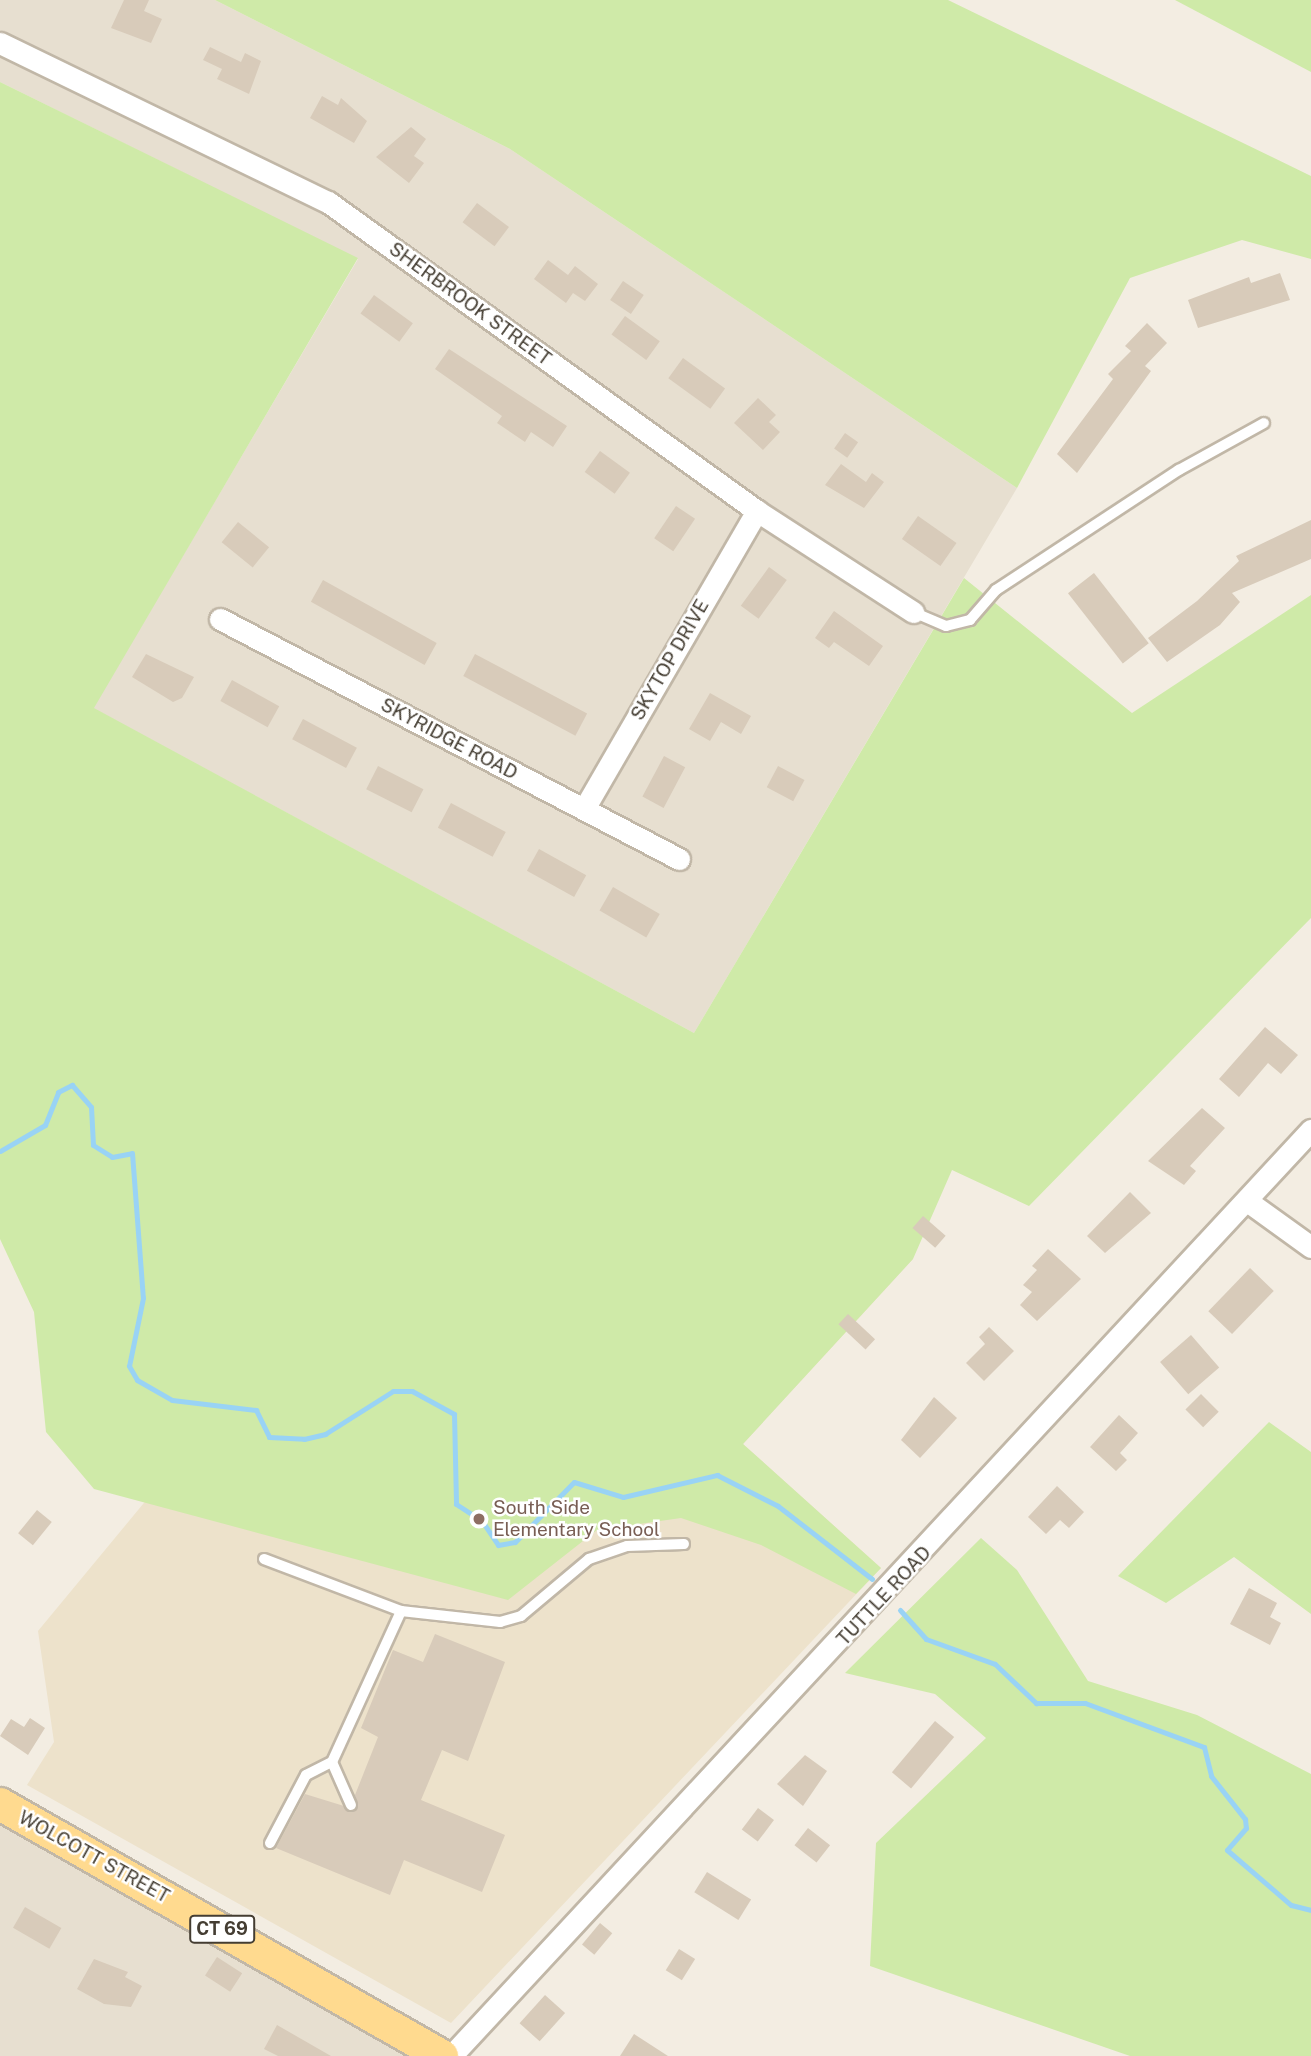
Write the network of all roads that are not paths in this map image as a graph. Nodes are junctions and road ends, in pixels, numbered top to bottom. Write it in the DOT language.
graph roads {
  1 [pos="0,43"];
  2 [pos="1264,423"];
  3 [pos="757,511"];
  4 [pos="914,611"];
  5 [pos="220,619"];
  6 [pos="584,809"];
  7 [pos="679,859"];
  8 [pos="1311,1130"];
  9 [pos="1250,1203"];
  10 [pos="1311,1247"];
  11 [pos="684,1544"];
  12 [pos="264,1559"];
  13 [pos="401,1611"];
  14 [pos="332,1762"];
  15 [pos="0,1804"];
  16 [pos="351,1805"];
  17 [pos="270,1843"];
  18 [pos="442,2056"];
  19 [pos="452,2056"];
  1 -- 3 [label="street, SHERBROOK STREET"];
  2 -- 4 [label="lane"];
  3 -- 4 [label="street, SHERBROOK STREET"];
  3 -- 6 [label="street, SKYTOP DRIVE"];
  5 -- 6 [label="street, SKYRIDGE ROAD"];
  6 -- 7 [label="street, SKYRIDGE ROAD"];
  8 -- 9 [label="street, TUTTLE ROAD"];
  9 -- 10 [label="street"];
  9 -- 19 [label="street, TUTTLE ROAD"];
  11 -- 13 [label="lane"];
  12 -- 13 [label="lane"];
  13 -- 14 [label="lane"];
  14 -- 16 [label="lane"];
  14 -- 17 [label="lane"];
  15 -- 18 [label="main road, WOLCOTT STREET / CT 69"];
}
